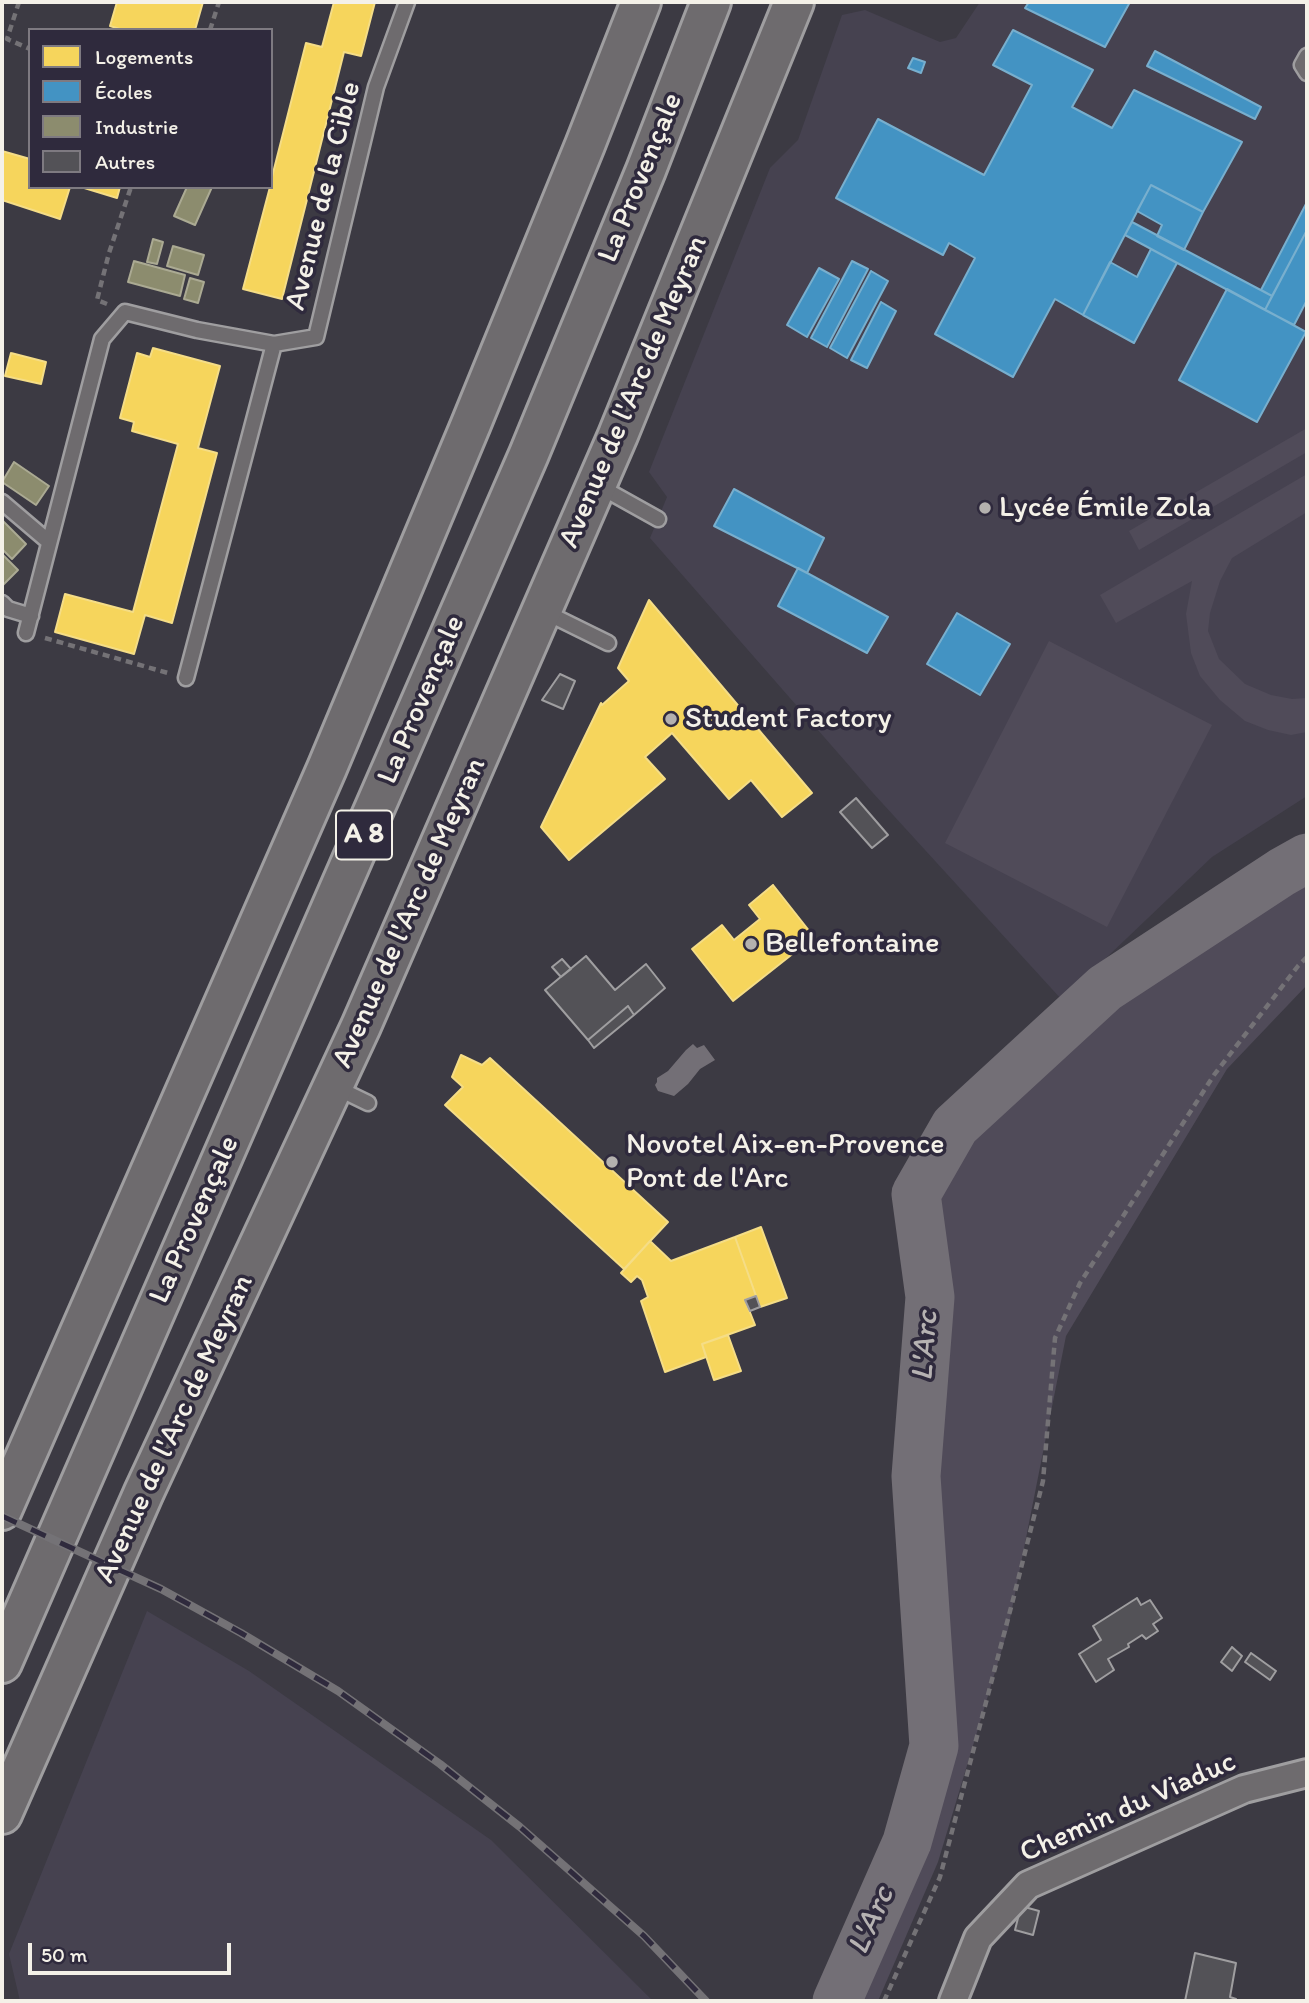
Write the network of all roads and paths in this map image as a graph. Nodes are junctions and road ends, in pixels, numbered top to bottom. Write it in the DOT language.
graph roads {
  1 [pos="19,2"];
  2 [pos="219,2"];
  3 [pos="407,2"];
  4 [pos="641,2"];
  5 [pos="711,2"];
  6 [pos="794,2"];
  7 [pos="211,28"];
  8 [pos="28,47"];
  9 [pos="1307,56"];
  10 [pos="1307,73"];
  11 [pos="130,189"];
  12 [pos="97,300"];
  13 [pos="274,344"];
  14 [pos="596,484"];
  15 [pos="2,502"];
  16 [pos="658,519"];
  17 [pos="50,542"];
  18 [pos="2,603"];
  19 [pos="542,611"];
  20 [pos="31,616"];
  21 [pos="26,632"];
  22 [pos="608,643"];
  23 [pos="186,678"];
  24 [pos="1307,957"];
  25 [pos="334,1087"];
  26 [pos="368,1102"];
  27 [pos="2,1510"];
  28 [pos="2,1663"];
  29 [pos="1307,1773"];
  30 [pos="2,1814"];
  31 [pos="884,2001"];
  32 [pos="953,2001"];
  1 -- 8 [label="path"];
  2 -- 7 [label="path"];
  3 -- 13 [label="lane, Avenue de la Cible"];
  4 -- 27 [label="main road, La Provençale / A 8"];
  5 -- 28 [label="main road, La Provençale / A 8"];
  6 -- 14 [label="main road, Avenue de l'Arc de Meyran"];
  9 -- 10 [label="lane"];
  11 -- 12 [label="path"];
  13 -- 17 [label="lane, Avenue de la Cible"];
  13 -- 23 [label="lane"];
  14 -- 16 [label="lane"];
  14 -- 19 [label="main road, Avenue de l'Arc de Meyran"];
  15 -- 17 [label="lane"];
  17 -- 20 [label="lane, Avenue de la Cible"];
  18 -- 20 [label="lane"];
  19 -- 22 [label="lane"];
  19 -- 25 [label="main road, Avenue de l'Arc de Meyran"];
  20 -- 21 [label="lane, Avenue de la Cible"];
  21 -- 23 [label="path"];
  24 -- 31 [label="path"];
  25 -- 26 [label="lane"];
  25 -- 30 [label="main road, Avenue de l'Arc de Meyran"];
  29 -- 32 [label="street, Chemin du Viaduc"];
}
